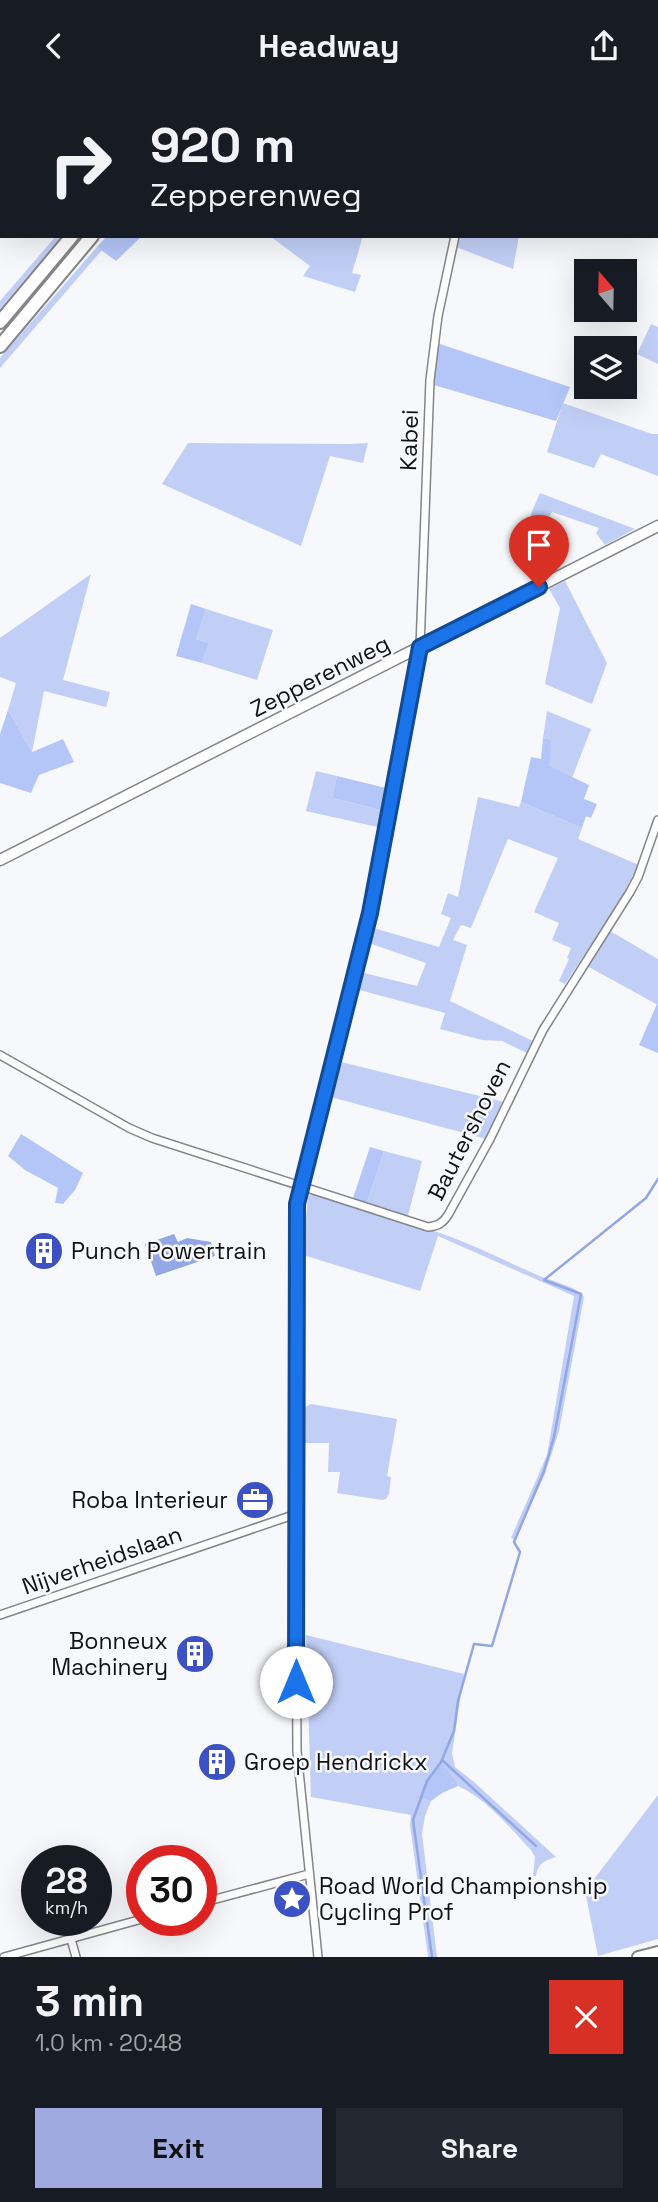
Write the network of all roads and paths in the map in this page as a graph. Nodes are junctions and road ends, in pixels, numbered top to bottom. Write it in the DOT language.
graph roads {
  1 [pos="70,238"];
  2 [pos="90,238"];
  3 [pos="455,238"];
  4 [pos="0,322"];
  5 [pos="0,346"];
  6 [pos="658,526"];
  7 [pos="420,647"];
  8 [pos="658,820"];
  9 [pos="0,860"];
  10 [pos="0,1055"];
  11 [pos="301,1186"];
  12 [pos="296,1514"];
  13 [pos="0,1615"];
  14 [pos="309,1874"];
  15 [pos="217,1899"];
  16 [pos="126,1923"];
  17 [pos="71,1938"];
  18 [pos="658,1952"];
  19 [pos="4,1957"];
  20 [pos="76,1957"];
  21 [pos="318,1957"];
  22 [pos="638,1957"];
  1 -- 4 [label="highway"];
  2 -- 5 [label="highway"];
  3 -- 7 [label="street, Kabei"];
  6 -- 7 [label="street, Zepperenweg"];
  7 -- 9 [label="street, Zepperenweg"];
  7 -- 11 [label="street, Kabei"];
  8 -- 11 [label="street, Bautershoven"];
  10 -- 11 [label="street, Bautershoven"];
  11 -- 12 [label="street, Kabei"];
  12 -- 13 [label="street, Nijverheidslaan"];
  12 -- 14 [label="street, Kabei"];
  14 -- 15 [label="street"];
  14 -- 21 [label="street, Kabei"];
  16 -- 17 [label="street"];
  17 -- 19 [label="street"];
  17 -- 20 [label="street"];
  18 -- 22 [label="main road"];
}
